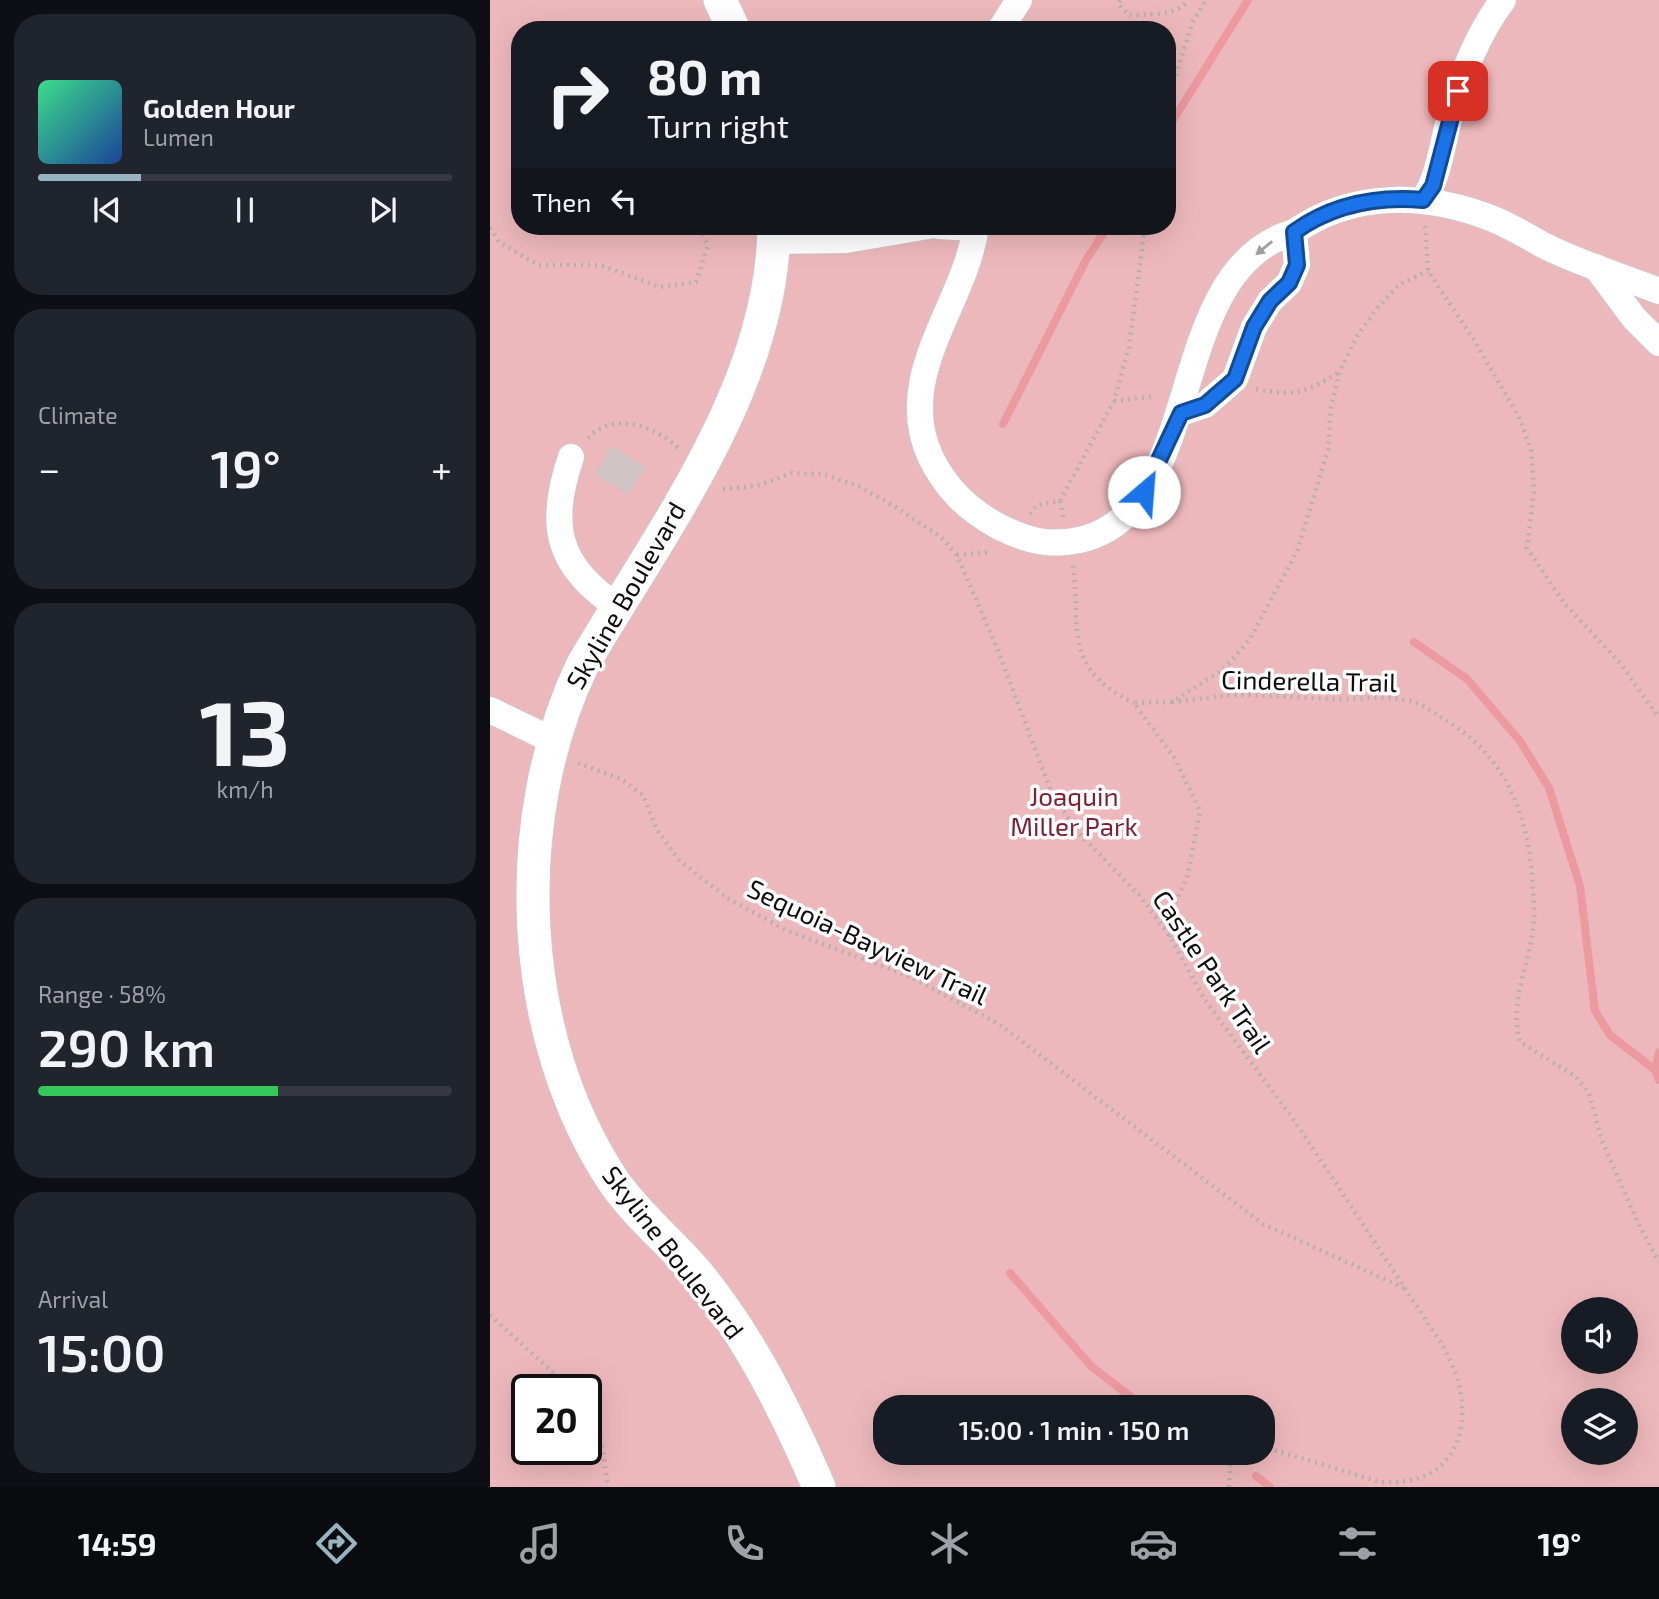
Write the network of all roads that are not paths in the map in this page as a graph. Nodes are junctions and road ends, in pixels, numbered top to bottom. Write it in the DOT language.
graph roads {
  1 [pos="720,0"];
  2 [pos="1019,0"];
  3 [pos="1503,0"];
  4 [pos="730,21"];
  5 [pos="1006,21"];
  6 [pos="1423,200"];
  7 [pos="1294,232"];
  8 [pos="774,235"];
  9 [pos="795,235"];
  10 [pos="875,235"];
  11 [pos="974,235"];
  12 [pos="1596,267"];
  13 [pos="1659,291"];
  14 [pos="1659,343"];
  15 [pos="1181,404"];
  16 [pos="571,457"];
  17 [pos="617,606"];
  18 [pos="490,710"];
  19 [pos="552,740"];
  20 [pos="818,1487"];
  1 -- 4 [label="main road"];
  2 -- 5 [label="lane"];
  3 -- 6 [label="lane"];
  6 -- 7 [label="lane"];
  6 -- 12 [label="lane"];
  7 -- 15 [label="lane, one-way"];
  7 -- 15 [label="lane"];
  8 -- 17 [label="main road, Skyline Boulevard"];
  9 -- 10 [label="lane"];
  11 -- 15 [label="lane"];
  12 -- 13 [label="lane"];
  12 -- 14 [label="lane"];
  16 -- 17 [label="lane"];
  17 -- 19 [label="main road, Skyline Boulevard"];
  18 -- 19 [label="lane"];
  19 -- 20 [label="main road, Skyline Boulevard"];
}
